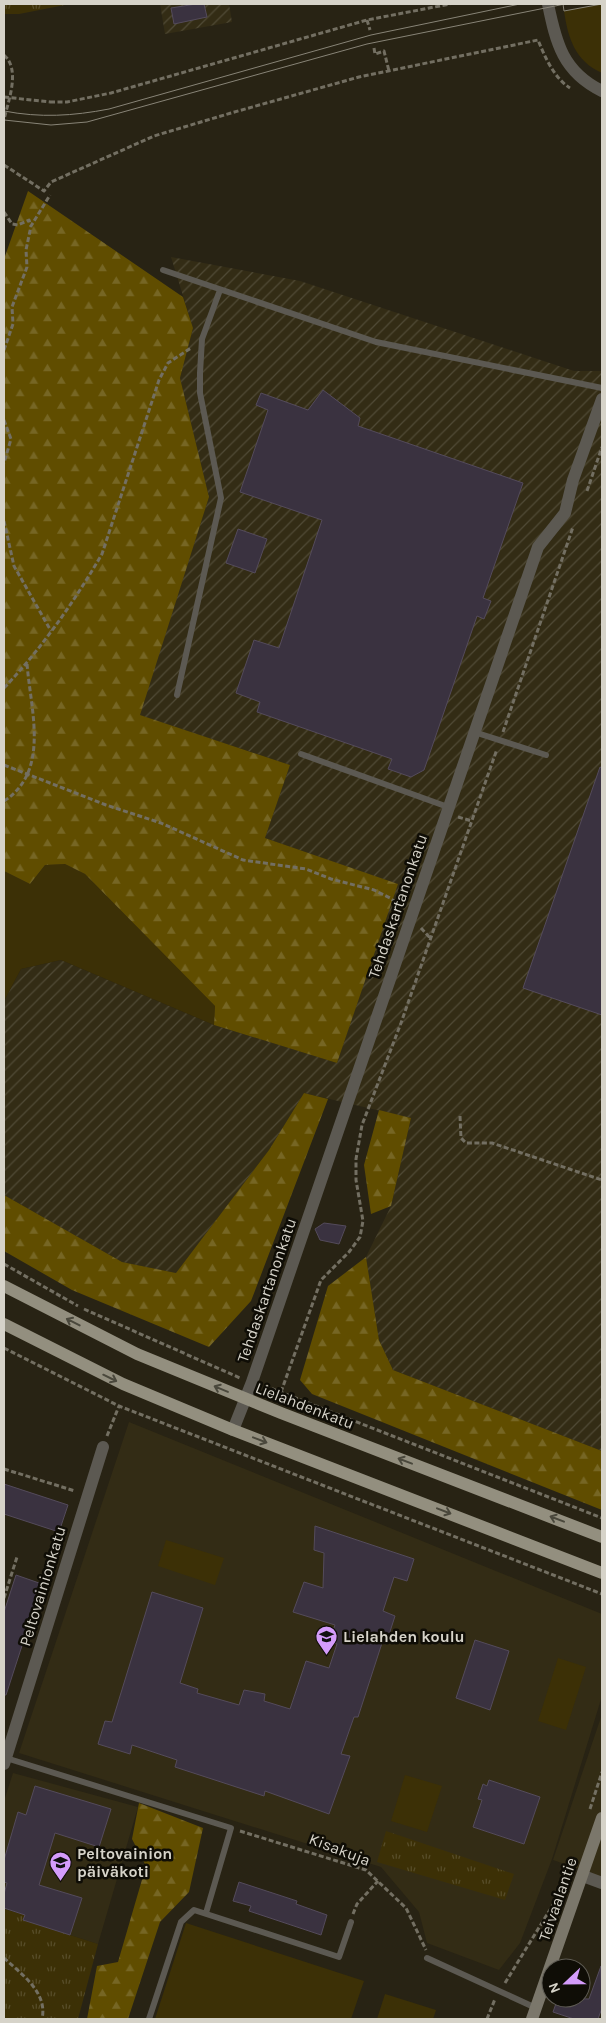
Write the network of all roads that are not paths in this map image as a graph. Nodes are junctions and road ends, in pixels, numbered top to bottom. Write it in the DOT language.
graph roads {
  1 [pos="548,4"];
  2 [pos="602,92"];
  3 [pos="163,270"];
  4 [pos="220,290"];
  5 [pos="602,388"];
  6 [pos="602,400"];
  7 [pos="177,696"];
  8 [pos="474,732"];
  9 [pos="301,754"];
  10 [pos="546,755"];
  11 [pos="448,807"];
  12 [pos="4,1286"];
  13 [pos="4,1324"];
  14 [pos="246,1399"];
  15 [pos="233,1430"];
  16 [pos="103,1447"];
  17 [pos="602,1537"];
  18 [pos="602,1573"];
  19 [pos="5,1761"];
  20 [pos="602,1818"];
  21 [pos="583,1876"];
  22 [pos="602,1883"];
  23 [pos="206,1913"];
  24 [pos="351,1922"];
  25 [pos="427,1958"];
  26 [pos="534,2013"];
  27 [pos="149,2019"];
  1 -- 2 [label="street"];
  3 -- 4 [label="lane"];
  4 -- 5 [label="lane"];
  4 -- 7 [label="lane"];
  6 -- 8 [label="street, Tehdaskartanonkatu"];
  8 -- 10 [label="lane"];
  8 -- 11 [label="street, Tehdaskartanonkatu"];
  9 -- 11 [label="lane"];
  11 -- 14 [label="street, Tehdaskartanonkatu"];
  14 -- 12 [label="main road, Lielahdenkatu, one-way"];
  13 -- 15 [label="main road, one-way"];
  14 -- 15 [label="street, Tehdaskartanonkatu"];
  17 -- 14 [label="main road, Lielahdenkatu, one-way"];
  15 -- 18 [label="main road, one-way"];
  16 -- 19 [label="street, Peltovainionkatu"];
  19 -- 23 [label="lane"];
  20 -- 21 [label="main road, Teivaalantie"];
  21 -- 22 [label="street"];
  21 -- 26 [label="main road, Teivaalantie"];
  23 -- 24 [label="lane"];
  23 -- 27 [label="lane"];
  25 -- 26 [label="lane"];
}
